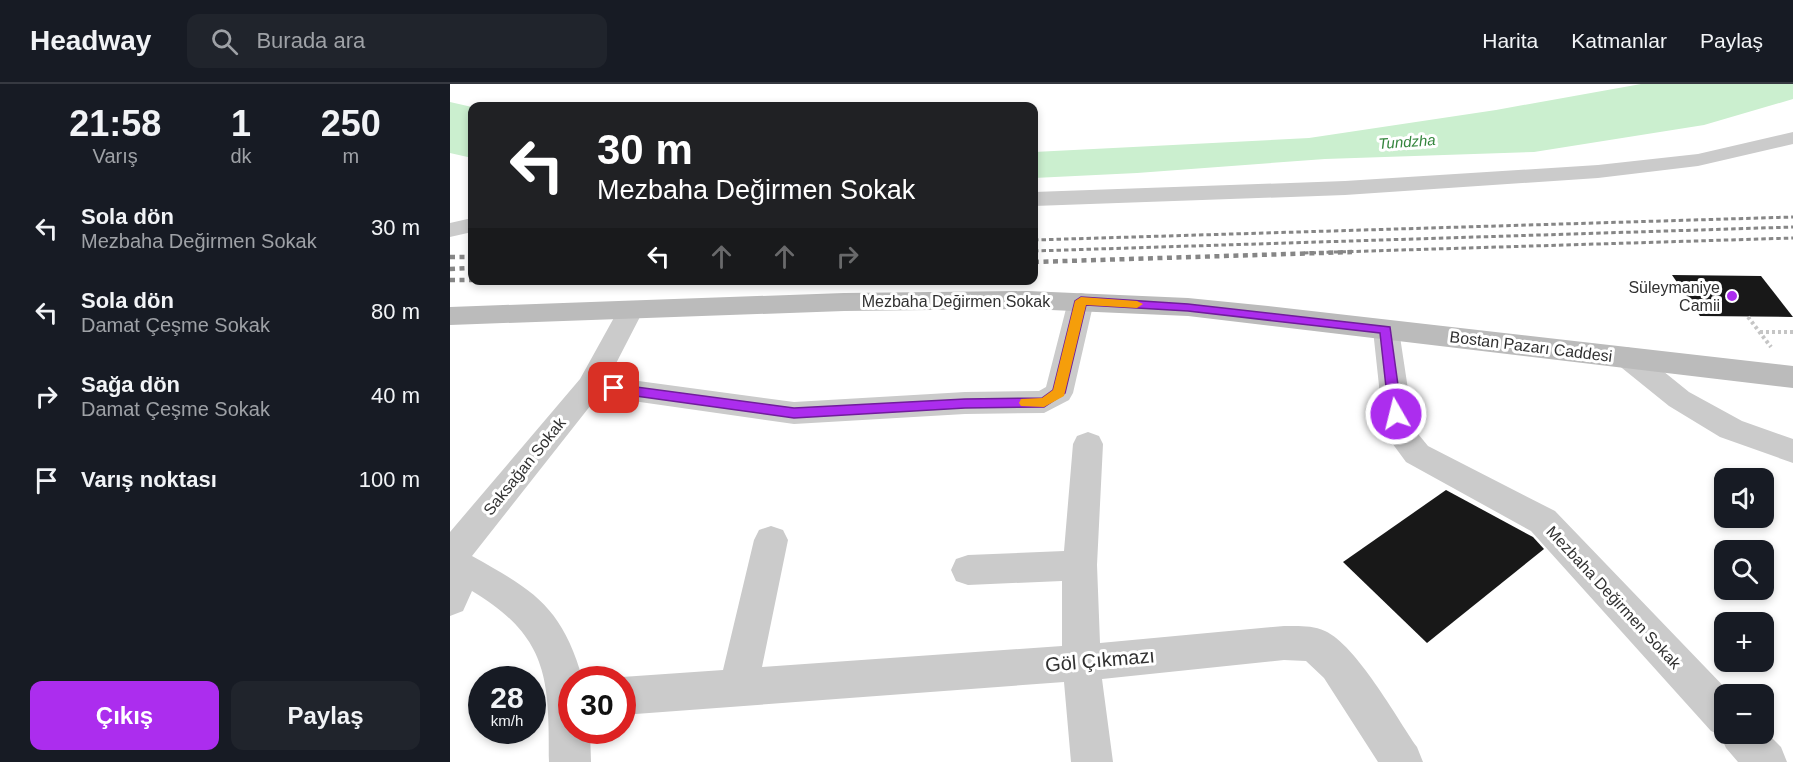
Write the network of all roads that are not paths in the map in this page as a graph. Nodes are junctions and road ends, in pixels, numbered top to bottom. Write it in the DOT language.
graph roads {
  1 [pos="1793,138"];
  2 [pos="1038,199"];
  3 [pos="468,226"];
  4 [pos="450,230"];
  5 [pos="1081,301"];
  6 [pos="630,311"];
  7 [pos="450,316"];
  8 [pos="1386,330"];
  9 [pos="1627,357"];
  10 [pos="1784,365"];
  11 [pos="591,385"];
  12 [pos="1088,444"];
  13 [pos="1793,451"];
  14 [pos="771,540"];
  15 [pos="1080,565"];
  16 [pos="968,570"];
  17 [pos="453,572"];
  18 [pos="1081,663"];
  19 [pos="560,666"];
  20 [pos="738,688"];
  21 [pos="636,695"];
  22 [pos="1714,705"];
  23 [pos="570,744"];
  24 [pos="1749,744"];
  25 [pos="570,762"];
  26 [pos="1092,762"];
  27 [pos="1402,762"];
  28 [pos="1766,762"];
  1 -- 2 [label="street"];
  3 -- 4 [label="street"];
  5 -- 6 [label="main road, Mezbaha Değirmen Sokak"];
  5 -- 8 [label="main road, Mezbaha Değirmen Sokak"];
  5 -- 11 [label="street"];
  6 -- 7 [label="main road, Mezbaha Değirmen Sokak"];
  6 -- 11 [label="street, Saksağan Sokak"];
  8 -- 9 [label="main road, Bostan Pazarı Caddesi"];
  8 -- 22 [label="street, Mezbaha Değirmen Sokak"];
  9 -- 10 [label="main road"];
  9 -- 13 [label="street, Bostan Pazarı Caddesi"];
  11 -- 17 [label="street, Saksağan Sokak"];
  12 -- 15 [label="street"];
  14 -- 20 [label="street"];
  15 -- 16 [label="street"];
  15 -- 18 [label="street"];
  17 -- 19 [label="street"];
  18 -- 20 [label="street, Göl Çıkmazı"];
  18 -- 26 [label="street"];
  18 -- 27 [label="street, Göl Çıkmazı"];
  20 -- 21 [label="street, Göl Çıkmazı"];
  23 -- 25 [label="street"];
  24 -- 28 [label="street"];
}
